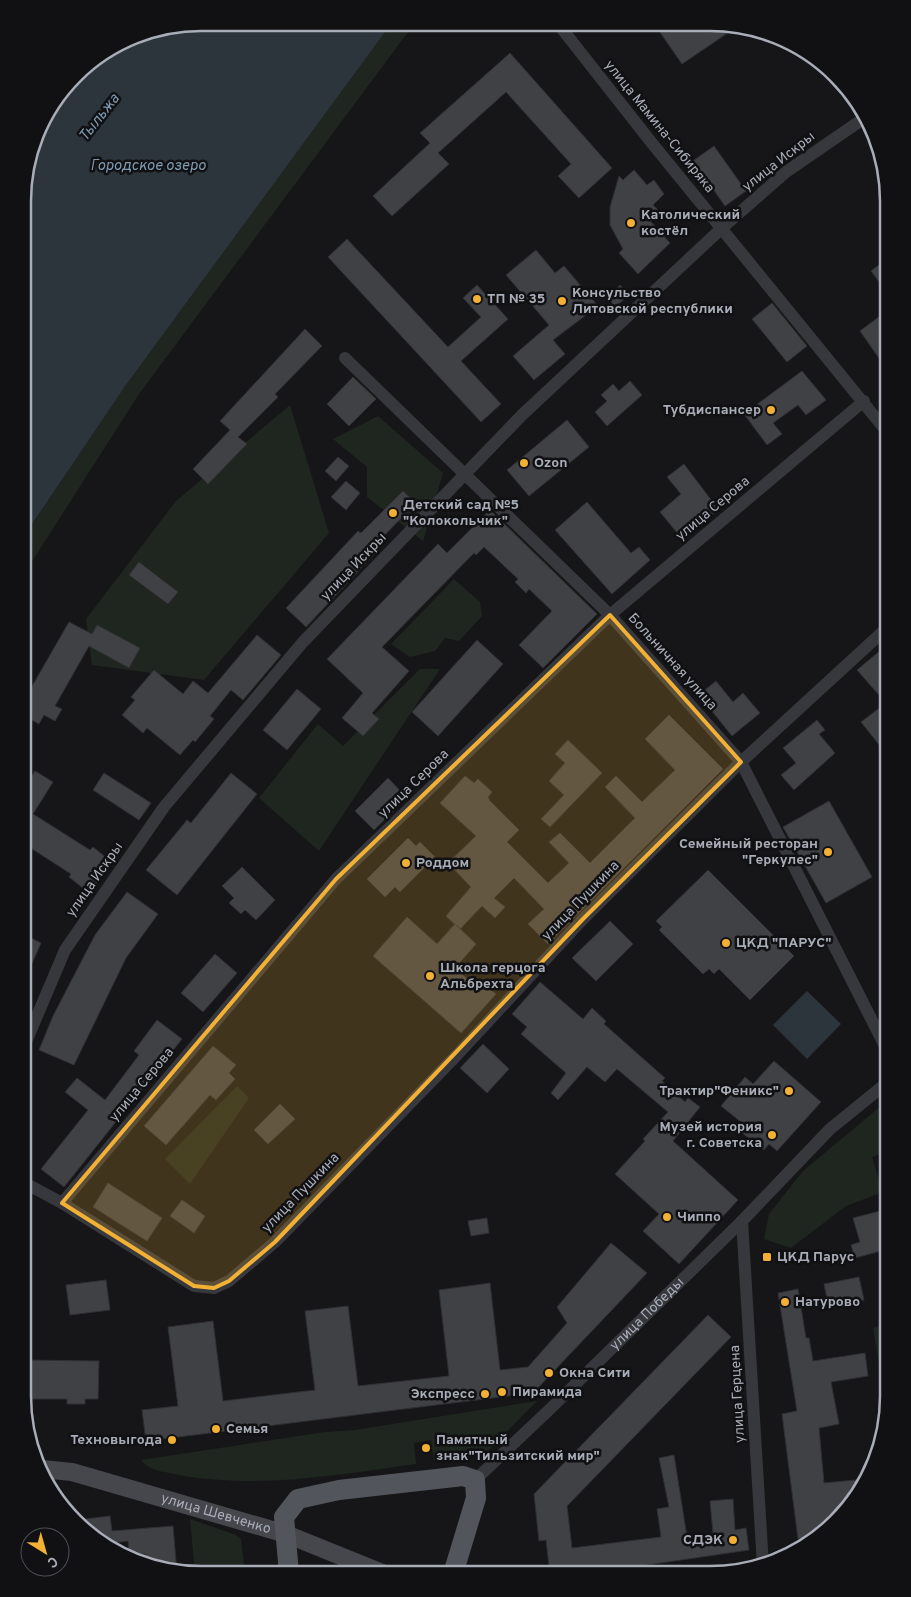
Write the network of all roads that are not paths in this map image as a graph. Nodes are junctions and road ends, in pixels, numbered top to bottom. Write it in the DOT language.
graph roads {
  1 [pos="564,31"];
  2 [pos="859,121"];
  3 [pos="722,228"];
  4 [pos="346,358"];
  5 [pos="864,401"];
  6 [pos="880,422"];
  7 [pos="465,473"];
  8 [pos="610,615"];
  9 [pos="880,635"];
  10 [pos="740,762"];
  11 [pos="31,1030"];
  12 [pos="879,1035"];
  13 [pos="879,1089"];
  14 [pos="31,1186"];
  15 [pos="62,1203"];
  16 [pos="742,1221"];
  17 [pos="48,1469"];
  18 [pos="475,1480"];
  19 [pos="286,1534"];
  20 [pos="762,1558"];
  21 [pos="288,1566"];
  22 [pos="366,1566"];
  23 [pos="456,1566"];
  1 -- 3 [label="street, улица Мамина-Сибиряка"];
  2 -- 3 [label="street, улица Искры"];
  3 -- 5 [label="street, улица Мамина-Сибиряка"];
  3 -- 7 [label="street, улица Искры"];
  4 -- 7 [label="street, Больничная улица"];
  5 -- 6 [label="street, улица Мамина-Сибиряка"];
  5 -- 8 [label="street, улица Серова"];
  7 -- 8 [label="street, Больничная улица"];
  7 -- 11 [label="street, улица Искры"];
  8 -- 10 [label="street, Больничная улица"];
  8 -- 15 [label="street, улица Серова"];
  9 -- 10 [label="street, улица Пушкина"];
  10 -- 12 [label="street, Больничная улица"];
  10 -- 15 [label="street, улица Пушкина"];
  13 -- 16 [label="street, улица Победы"];
  14 -- 15 [label="street"];
  16 -- 18 [label="street, улица Победы"];
  16 -- 20 [label="street, улица Герцена"];
  17 -- 19 [label="main road, улица Шевченко"];
  18 -- 19 [label="main road"];
  18 -- 23 [label="main road"];
  19 -- 21 [label="main road"];
  19 -- 22 [label="main road, улица Шевченко"];
}
